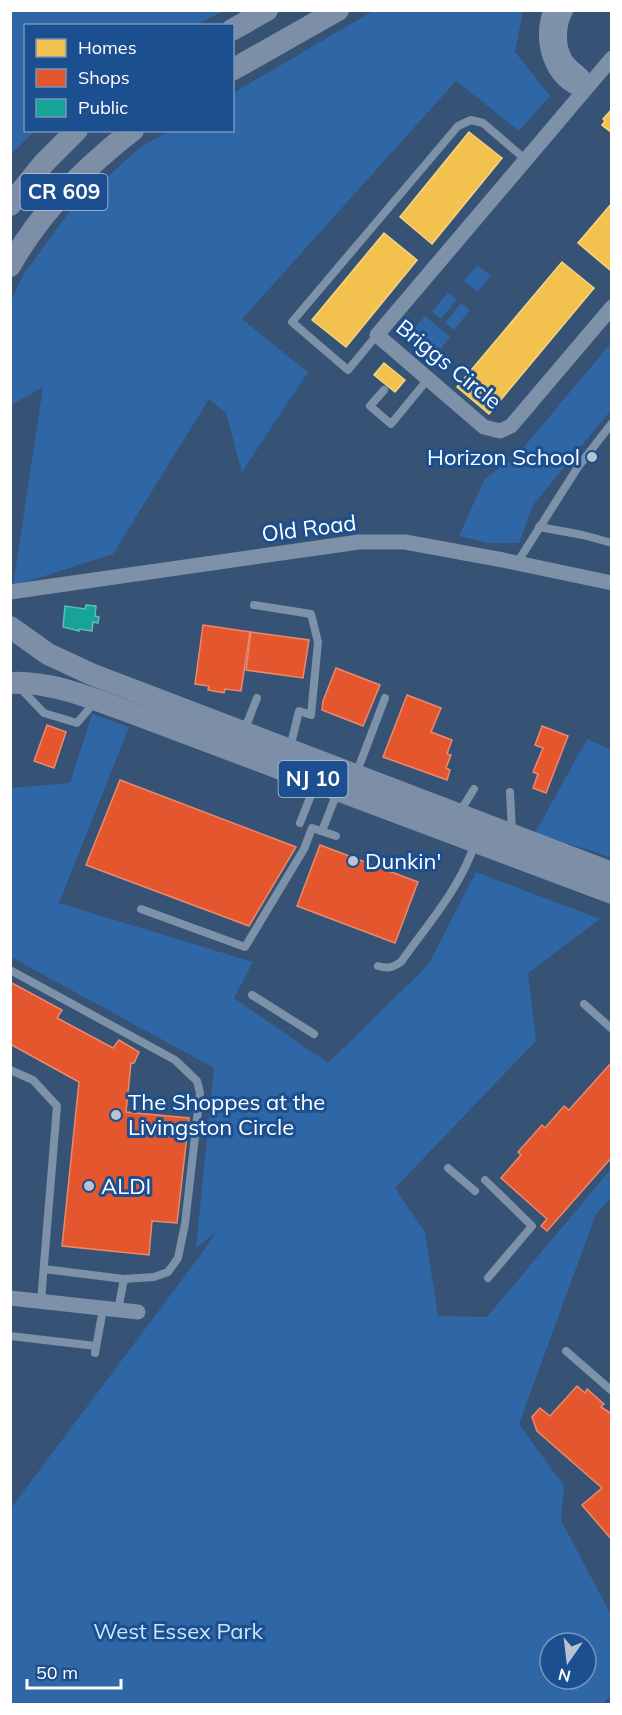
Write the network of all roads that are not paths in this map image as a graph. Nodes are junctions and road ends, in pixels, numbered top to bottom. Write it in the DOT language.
graph roads {
  1 [pos="267,10"];
  2 [pos="338,10"];
  3 [pos="551,10"];
  4 [pos="566,10"];
  5 [pos="234,29"];
  6 [pos="612,58"];
  7 [pos="234,69"];
  8 [pos="584,90"];
  9 [pos="75,132"];
  10 [pos="130,132"];
  11 [pos="525,159"];
  12 [pos="10,205"];
  13 [pos="10,266"];
  14 [pos="612,307"];
  15 [pos="377,335"];
  16 [pos="428,379"];
  17 [pos="384,390"];
  18 [pos="612,423"];
  19 [pos="539,527"];
  20 [pos="612,543"];
  21 [pos="517,563"];
  22 [pos="612,583"];
  23 [pos="10,592"];
  24 [pos="254,605"];
  25 [pos="10,627"];
  26 [pos="13,683"];
  27 [pos="256,698"];
  28 [pos="385,698"];
  29 [pos="96,700"];
  30 [pos="243,732"];
  31 [pos="290,750"];
  32 [pos="316,781"];
  33 [pos="347,782"];
  34 [pos="474,789"];
  35 [pos="510,792"];
  36 [pos="458,814"];
  37 [pos="300,824"];
  38 [pos="321,831"];
  39 [pos="512,835"];
  40 [pos="336,836"];
  41 [pos="475,841"];
  42 [pos="612,873"];
  43 [pos="612,893"];
  44 [pos="141,909"];
  45 [pos="378,966"];
  46 [pos="10,970"];
  47 [pos="252,995"];
  48 [pos="584,1004"];
  49 [pos="612,1029"];
  50 [pos="314,1034"];
  51 [pos="10,1070"];
  52 [pos="448,1167"];
  53 [pos="484,1180"];
  54 [pos="476,1191"];
  55 [pos="44,1269"];
  56 [pos="488,1278"];
  57 [pos="124,1279"];
  58 [pos="10,1298"];
  59 [pos="41,1301"];
  60 [pos="111,1310"];
  61 [pos="138,1312"];
  62 [pos="10,1336"];
  63 [pos="566,1351"];
  64 [pos="612,1391"];
  1 -- 5 [label="main road"];
  2 -- 7 [label="main road"];
  3 -- 8 [label="street"];
  4 -- 8 [label="street"];
  6 -- 8 [label="street, Briggs Circle"];
  8 -- 11 [label="street, Briggs Circle"];
  9 -- 12 [label="main road, CR 609"];
  10 -- 13 [label="main road, CR 609"];
  11 -- 15 [label="street, Briggs Circle"];
  11 -- 15 [label="lane"];
  14 -- 16 [label="street, Briggs Circle"];
  15 -- 16 [label="street, Briggs Circle"];
  16 -- 17 [label="lane"];
  18 -- 19 [label="lane"];
  19 -- 20 [label="lane"];
  19 -- 21 [label="lane"];
  21 -- 22 [label="street, Old Road"];
  21 -- 23 [label="street, Old Road"];
  24 -- 31 [label="lane"];
  25 -- 30 [label="main road, NJ 10"];
  26 -- 29 [label="main road, NJ 10"];
  26 -- 29 [label="lane"];
  27 -- 30 [label="lane"];
  28 -- 33 [label="lane"];
  29 -- 32 [label="main road, NJ 10"];
  30 -- 31 [label="main road, NJ 10"];
  31 -- 33 [label="main road, NJ 10"];
  32 -- 33 [label="main road, NJ 10"];
  32 -- 37 [label="lane"];
  33 -- 36 [label="main road, NJ 10"];
  33 -- 38 [label="lane"];
  33 -- 41 [label="main road, NJ 10"];
  34 -- 36 [label="lane"];
  35 -- 39 [label="lane"];
  36 -- 39 [label="main road, NJ 10"];
  38 -- 40 [label="lane"];
  38 -- 44 [label="lane"];
  39 -- 42 [label="main road, NJ 10"];
  41 -- 43 [label="main road, NJ 10"];
  41 -- 45 [label="lane"];
  46 -- 57 [label="lane"];
  47 -- 50 [label="lane"];
  48 -- 49 [label="lane"];
  51 -- 55 [label="lane"];
  52 -- 54 [label="lane"];
  53 -- 56 [label="lane"];
  55 -- 57 [label="lane"];
  55 -- 59 [label="lane"];
  57 -- 60 [label="lane"];
  58 -- 59 [label="street"];
  59 -- 60 [label="street"];
  60 -- 61 [label="street"];
  60 -- 62 [label="lane"];
  63 -- 64 [label="lane"];
}
